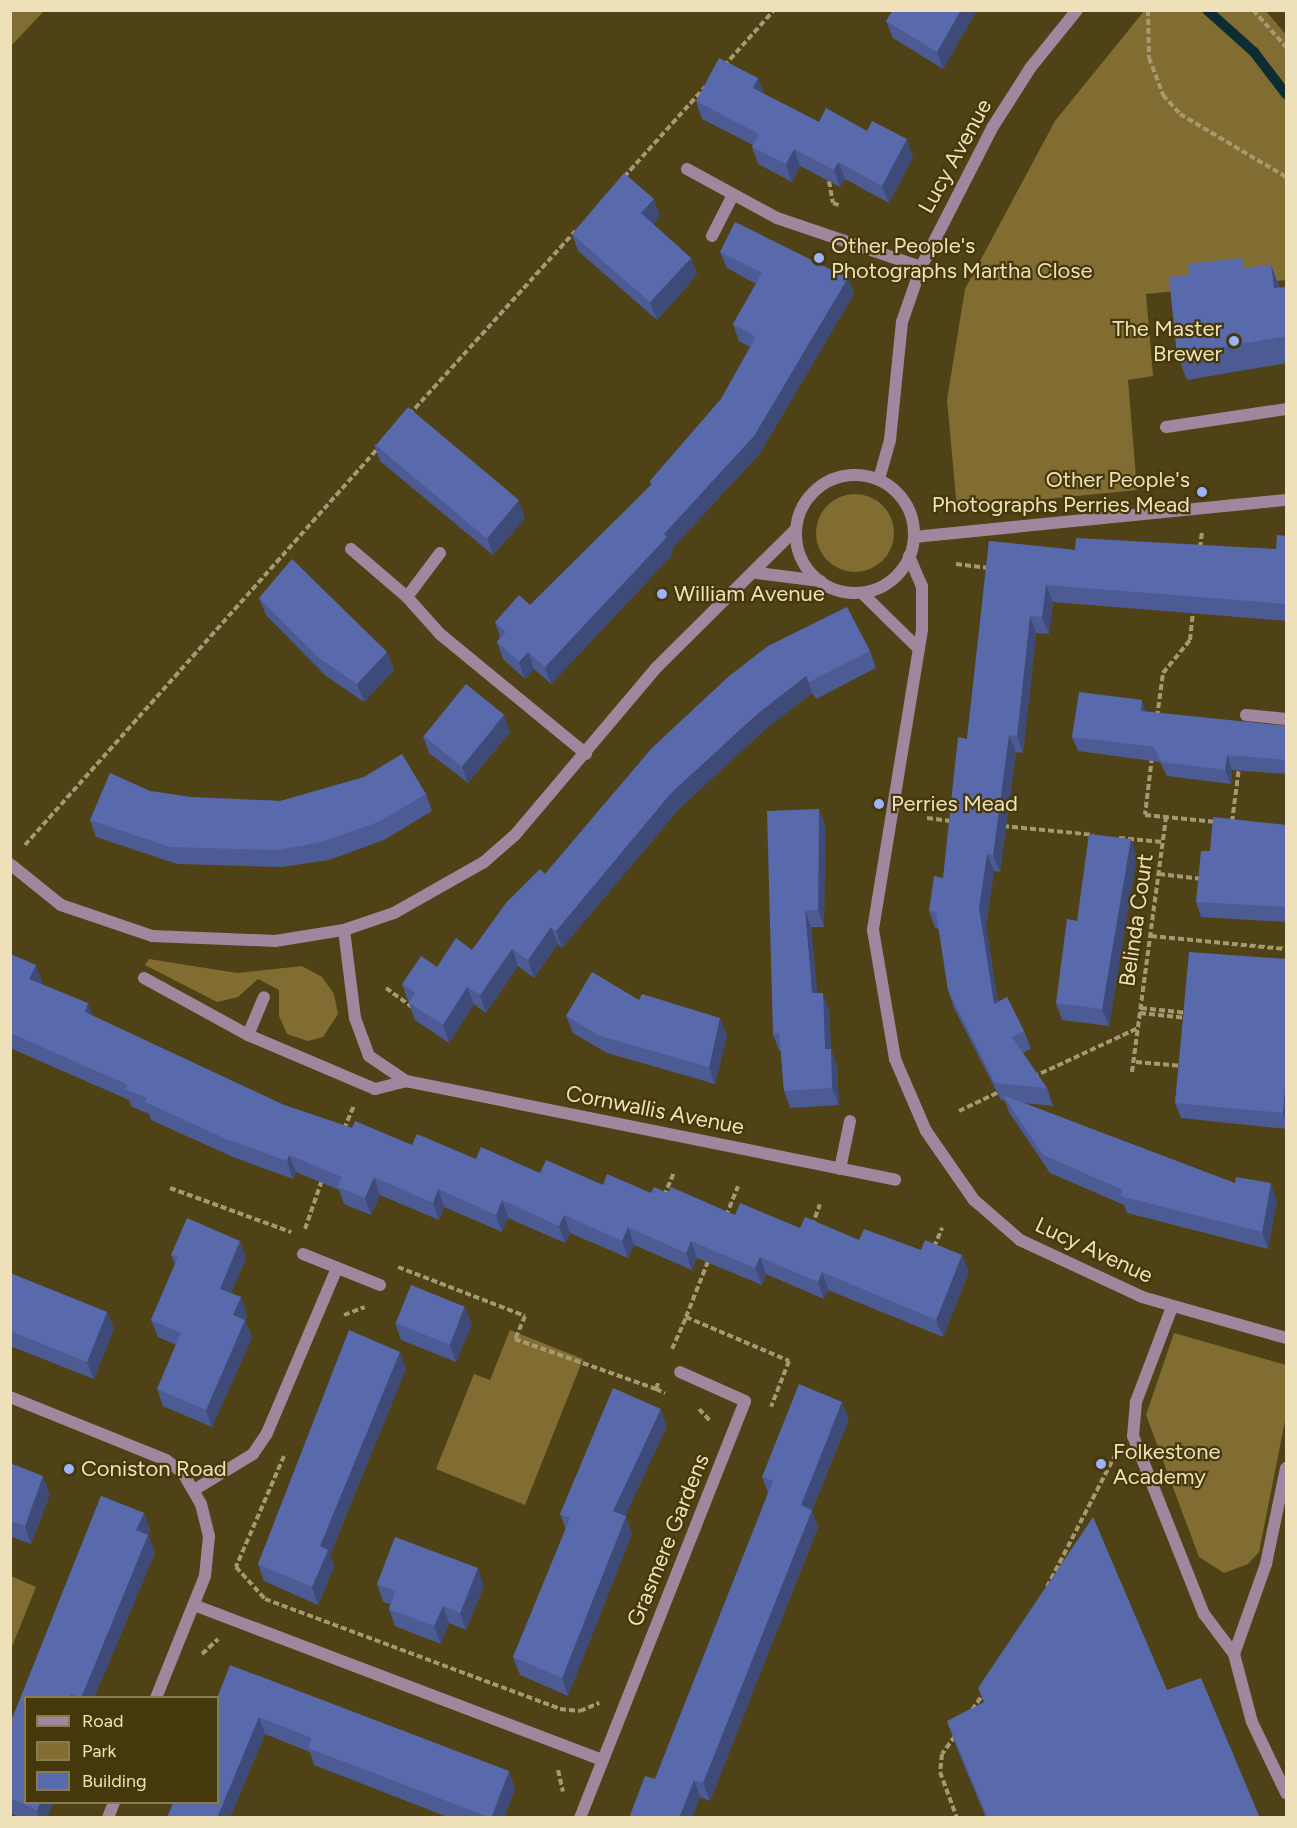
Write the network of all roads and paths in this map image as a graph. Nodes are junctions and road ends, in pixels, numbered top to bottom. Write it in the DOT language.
graph roads {
  1 [pos="774,10"];
  2 [pos="1077,10"];
  3 [pos="1148,10"];
  4 [pos="1253,10"];
  5 [pos="1287,47"];
  6 [pos="718,72"];
  7 [pos="711,81"];
  8 [pos="687,169"];
  9 [pos="1287,177"];
  10 [pos="829,181"];
  11 [pos="615,187"];
  12 [pos="732,197"];
  13 [pos="841,206"];
  14 [pos="583,222"];
  15 [pos="712,236"];
  16 [pos="921,267"];
  17 [pos="1287,410"];
  18 [pos="399,425"];
  19 [pos="1166,427"];
  20 [pos="384,443"];
  21 [pos="879,479"];
  22 [pos="1287,500"];
  23 [pos="1203,525"];
  24 [pos="796,529"];
  25 [pos="914,537"];
  26 [pos="351,549"];
  27 [pos="440,554"];
  28 [pos="909,556"];
  29 [pos="1199,559"];
  30 [pos="956,564"];
  31 [pos="994,568"];
  32 [pos="757,573"];
  33 [pos="820,581"];
  34 [pos="862,594"];
  35 [pos="407,597"];
  36 [pos="1194,606"];
  37 [pos="917,647"];
  38 [pos="1246,715"];
  39 [pos="1287,719"];
  40 [pos="1157,720"];
  41 [pos="1154,744"];
  42 [pos="586,754"];
  43 [pos="1240,758"];
  44 [pos="1166,817"];
  45 [pos="927,818"];
  46 [pos="962,822"];
  47 [pos="996,825"];
  48 [pos="34,835"];
  49 [pos="1100,836"];
  50 [pos="1111,837"];
  51 [pos="1163,842"];
  52 [pos="10,864"];
  53 [pos="1159,874"];
  54 [pos="1204,879"];
  55 [pos="344,930"];
  56 [pos="1151,936"];
  57 [pos="1287,949"];
  58 [pos="144,978"];
  59 [pos="386,988"];
  60 [pos="264,997"];
  61 [pos="1141,1011"];
  62 [pos="1196,1012"];
  63 [pos="420,1013"];
  64 [pos="1193,1022"];
  65 [pos="1138,1028"];
  66 [pos="248,1035"];
  67 [pos="1136,1062"];
  68 [pos="1186,1066"];
  69 [pos="1132,1072"];
  70 [pos="406,1081"];
  71 [pos="1022,1082"];
  72 [pos="1011,1086"];
  73 [pos="355,1105"];
  74 [pos="959,1111"];
  75 [pos="850,1121"];
  76 [pos="340,1138"];
  77 [pos="840,1169"];
  78 [pos="326,1170"];
  79 [pos="674,1172"];
  80 [pos="895,1180"];
  81 [pos="738,1186"];
  82 [pos="170,1188"];
  83 [pos="665,1194"];
  84 [pos="676,1198"];
  85 [pos="662,1201"];
  86 [pos="820,1204"];
  87 [pos="811,1228"];
  88 [pos="942,1228"];
  89 [pos="720,1229"];
  90 [pos="312,1232"];
  91 [pos="821,1232"];
  92 [pos="298,1234"];
  93 [pos="806,1238"];
  94 [pos="712,1251"];
  95 [pos="303,1254"];
  96 [pos="929,1257"];
  97 [pos="386,1263"];
  98 [pos="397,1267"];
  99 [pos="337,1268"];
  100 [pos="394,1276"];
  101 [pos="380,1285"];
  102 [pos="1172,1307"];
  103 [pos="370,1309"];
  104 [pos="686,1317"];
  105 [pos="340,1321"];
  106 [pos="1287,1338"];
  107 [pos="669,1358"];
  108 [pos="680,1372"];
  109 [pos="660,1379"];
  110 [pos="656,1389"];
  111 [pos="10,1397"];
  112 [pos="677,1398"];
  113 [pos="688,1403"];
  114 [pos="767,1416"];
  115 [pos="711,1426"];
  116 [pos="1133,1436"];
  117 [pos="287,1448"];
  118 [pos="1287,1468"];
  119 [pos="194,1490"];
  120 [pos="1041,1599"];
  121 [pos="194,1605"];
  122 [pos="225,1636"];
  123 [pos="1234,1654"];
  124 [pos="196,1664"];
  125 [pos="988,1687"];
  126 [pos="157,1696"];
  127 [pos="605,1697"];
  128 [pos="968,1716"];
  129 [pos="962,1725"];
  130 [pos="603,1760"];
  131 [pos="1287,1793"];
  132 [pos="114,1804"];
  133 [pos="108,1818"];
  134 [pos="580,1818"];
  135 [pos="957,1818"];
  1 -- 6 [label="path"];
  2 -- 16 [label="street, Lucy Avenue"];
  3 -- 9 [label="path"];
  4 -- 5 [label="path"];
  7 -- 11 [label="path"];
  8 -- 12 [label="street"];
  10 -- 13 [label="path"];
  12 -- 15 [label="street"];
  12 -- 16 [label="street"];
  14 -- 18 [label="path"];
  16 -- 21 [label="street, Lucy Avenue"];
  17 -- 19 [label="street"];
  20 -- 48 [label="path"];
  21 -- 24 [label="street"];
  21 -- 25 [label="street"];
  22 -- 25 [label="street"];
  23 -- 29 [label="path"];
  24 -- 32 [label="street"];
  24 -- 33 [label="street"];
  25 -- 28 [label="street"];
  26 -- 35 [label="street"];
  27 -- 35 [label="street"];
  28 -- 34 [label="street"];
  28 -- 37 [label="street, Lucy Avenue"];
  30 -- 31 [label="path"];
  32 -- 33 [label="street"];
  32 -- 42 [label="street"];
  33 -- 34 [label="street"];
  34 -- 37 [label="street"];
  35 -- 42 [label="street"];
  36 -- 40 [label="path"];
  37 -- 102 [label="street, Lucy Avenue"];
  38 -- 39 [label="street"];
  41 -- 44 [label="path"];
  42 -- 55 [label="street"];
  43 -- 44 [label="path"];
  44 -- 51 [label="path, Belinda Court"];
  45 -- 46 [label="path"];
  47 -- 49 [label="path"];
  50 -- 51 [label="path"];
  51 -- 53 [label="path, Belinda Court"];
  52 -- 55 [label="street"];
  53 -- 54 [label="path"];
  53 -- 56 [label="path, Belinda Court"];
  55 -- 70 [label="street, Cornwallis Avenue"];
  56 -- 57 [label="path"];
  56 -- 61 [label="path, Belinda Court"];
  58 -- 66 [label="street, Cornwallis Avenue"];
  59 -- 63 [label="path"];
  60 -- 66 [label="street"];
  61 -- 62 [label="path"];
  61 -- 64 [label="path"];
  61 -- 65 [label="path, Belinda Court"];
  65 -- 67 [label="path, Belinda Court"];
  65 -- 71 [label="path"];
  66 -- 70 [label="street, Cornwallis Avenue"];
  67 -- 68 [label="path"];
  67 -- 69 [label="path, Belinda Court"];
  70 -- 77 [label="street, Cornwallis Avenue"];
  72 -- 74 [label="path"];
  73 -- 76 [label="path"];
  75 -- 77 [label="street"];
  77 -- 80 [label="street, Cornwallis Avenue"];
  78 -- 90 [label="path"];
  79 -- 83 [label="path"];
  81 -- 89 [label="path"];
  82 -- 92 [label="path"];
  83 -- 84 [label="path"];
  83 -- 85 [label="path"];
  86 -- 87 [label="path"];
  87 -- 91 [label="path"];
  87 -- 93 [label="path"];
  88 -- 96 [label="path"];
  94 -- 104 [label="path"];
  95 -- 99 [label="street"];
  97 -- 98 [label="path"];
  98 -- 100 [label="path"];
  98 -- 110 [label="path"];
  99 -- 101 [label="street"];
  99 -- 119 [label="street"];
  102 -- 106 [label="street, Lucy Avenue"];
  102 -- 116 [label="street"];
  103 -- 105 [label="path"];
  104 -- 107 [label="path"];
  104 -- 114 [label="path"];
  108 -- 130 [label="street, Grasmere Gardens"];
  109 -- 110 [label="path"];
  110 -- 112 [label="path"];
  111 -- 119 [label="street"];
  113 -- 115 [label="path"];
  116 -- 120 [label="path"];
  116 -- 123 [label="street"];
  117 -- 127 [label="path"];
  118 -- 123 [label="street"];
  119 -- 121 [label="street"];
  121 -- 126 [label="street"];
  121 -- 130 [label="street"];
  122 -- 124 [label="path"];
  123 -- 131 [label="street"];
  125 -- 128 [label="path"];
  129 -- 135 [label="path"];
  130 -- 134 [label="street, Grasmere Gardens"];
  132 -- 133 [label="street"];
}
